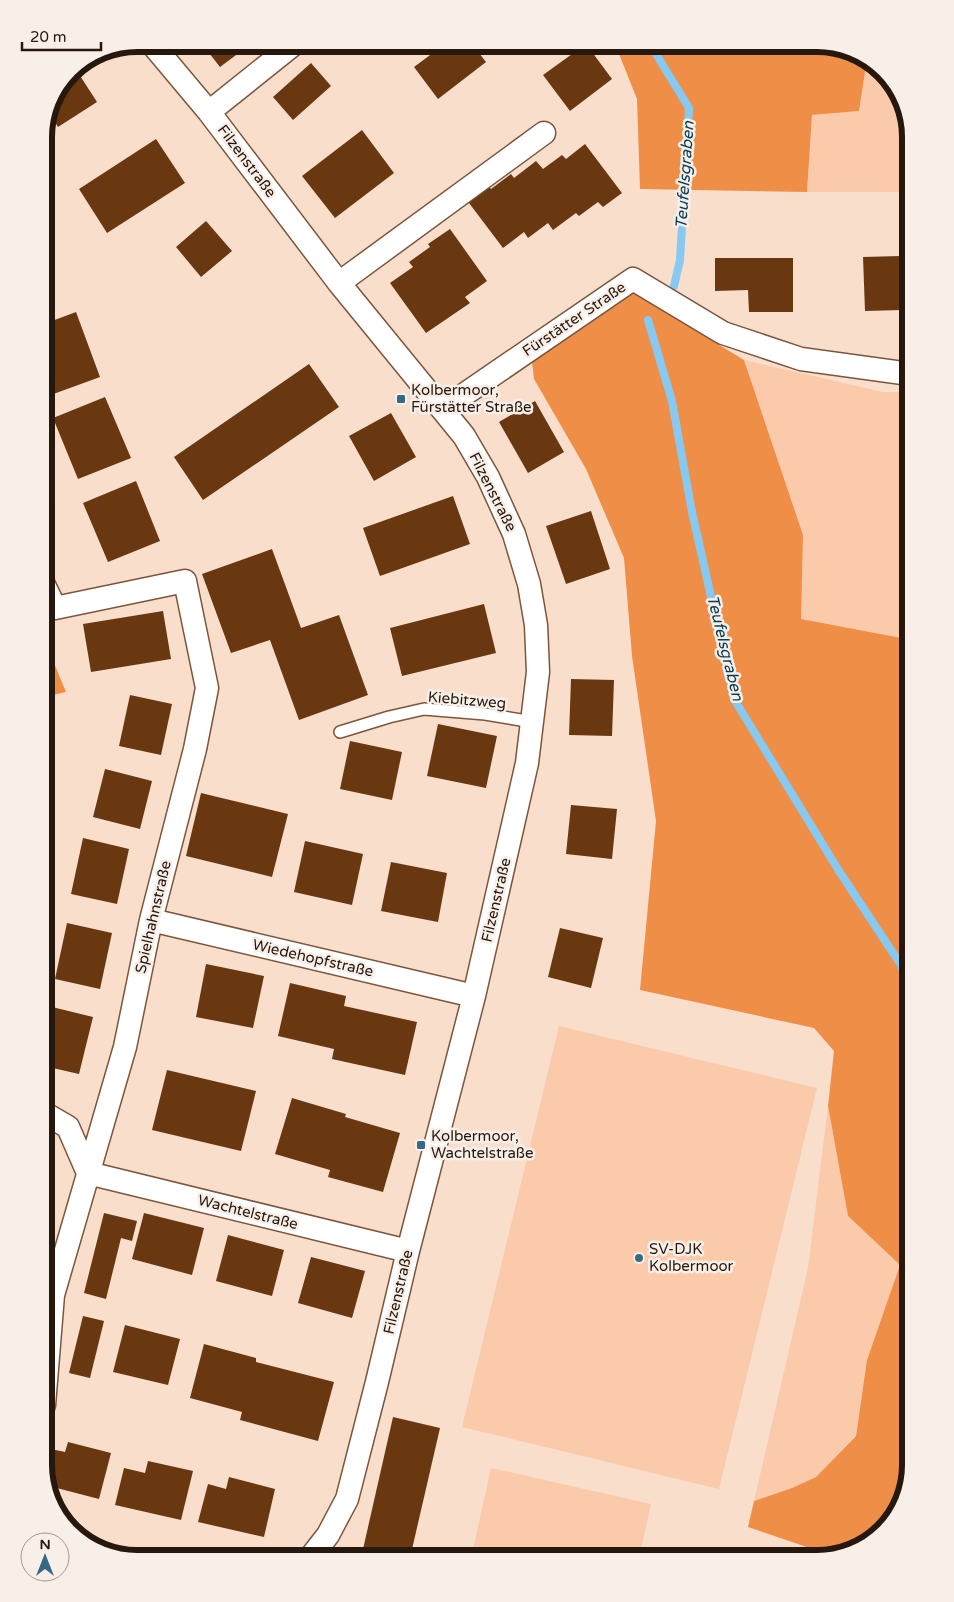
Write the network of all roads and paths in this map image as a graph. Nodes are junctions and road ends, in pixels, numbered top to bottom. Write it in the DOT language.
graph roads {
  1 [pos="159,52"];
  2 [pos="284,52"];
  3 [pos="209,112"];
  4 [pos="544,133"];
  5 [pos="339,283"];
  6 [pos="902,373"];
  7 [pos="443,409"];
  8 [pos="53,603"];
  9 [pos="533,722"];
  10 [pos="340,732"];
  11 [pos="151,920"];
  12 [pos="474,996"];
  13 [pos="52,1118"];
  14 [pos="88,1173"];
  15 [pos="408,1252"];
  16 [pos="52,1306"];
  17 [pos="317,1549"];
  1 -- 3 [label="street, Filzenstraße"];
  2 -- 3 [label="street, Filzenstraße"];
  3 -- 5 [label="street, Filzenstraße"];
  4 -- 5 [label="street"];
  5 -- 7 [label="street, Filzenstraße"];
  6 -- 7 [label="street, Fürstätter Straße"];
  7 -- 9 [label="street, Filzenstraße"];
  8 -- 11 [label="street, Spielhahnstraße"];
  9 -- 10 [label="lane, Kiebitzweg"];
  9 -- 12 [label="street, Filzenstraße"];
  11 -- 12 [label="street, Wiedehopfstraße"];
  11 -- 14 [label="street, Spielhahnstraße"];
  12 -- 15 [label="street, Filzenstraße"];
  13 -- 14 [label="street"];
  14 -- 15 [label="street, Wachtelstraße"];
  14 -- 16 [label="street, Spielhahnstraße"];
  15 -- 17 [label="street, Filzenstraße"];
}
